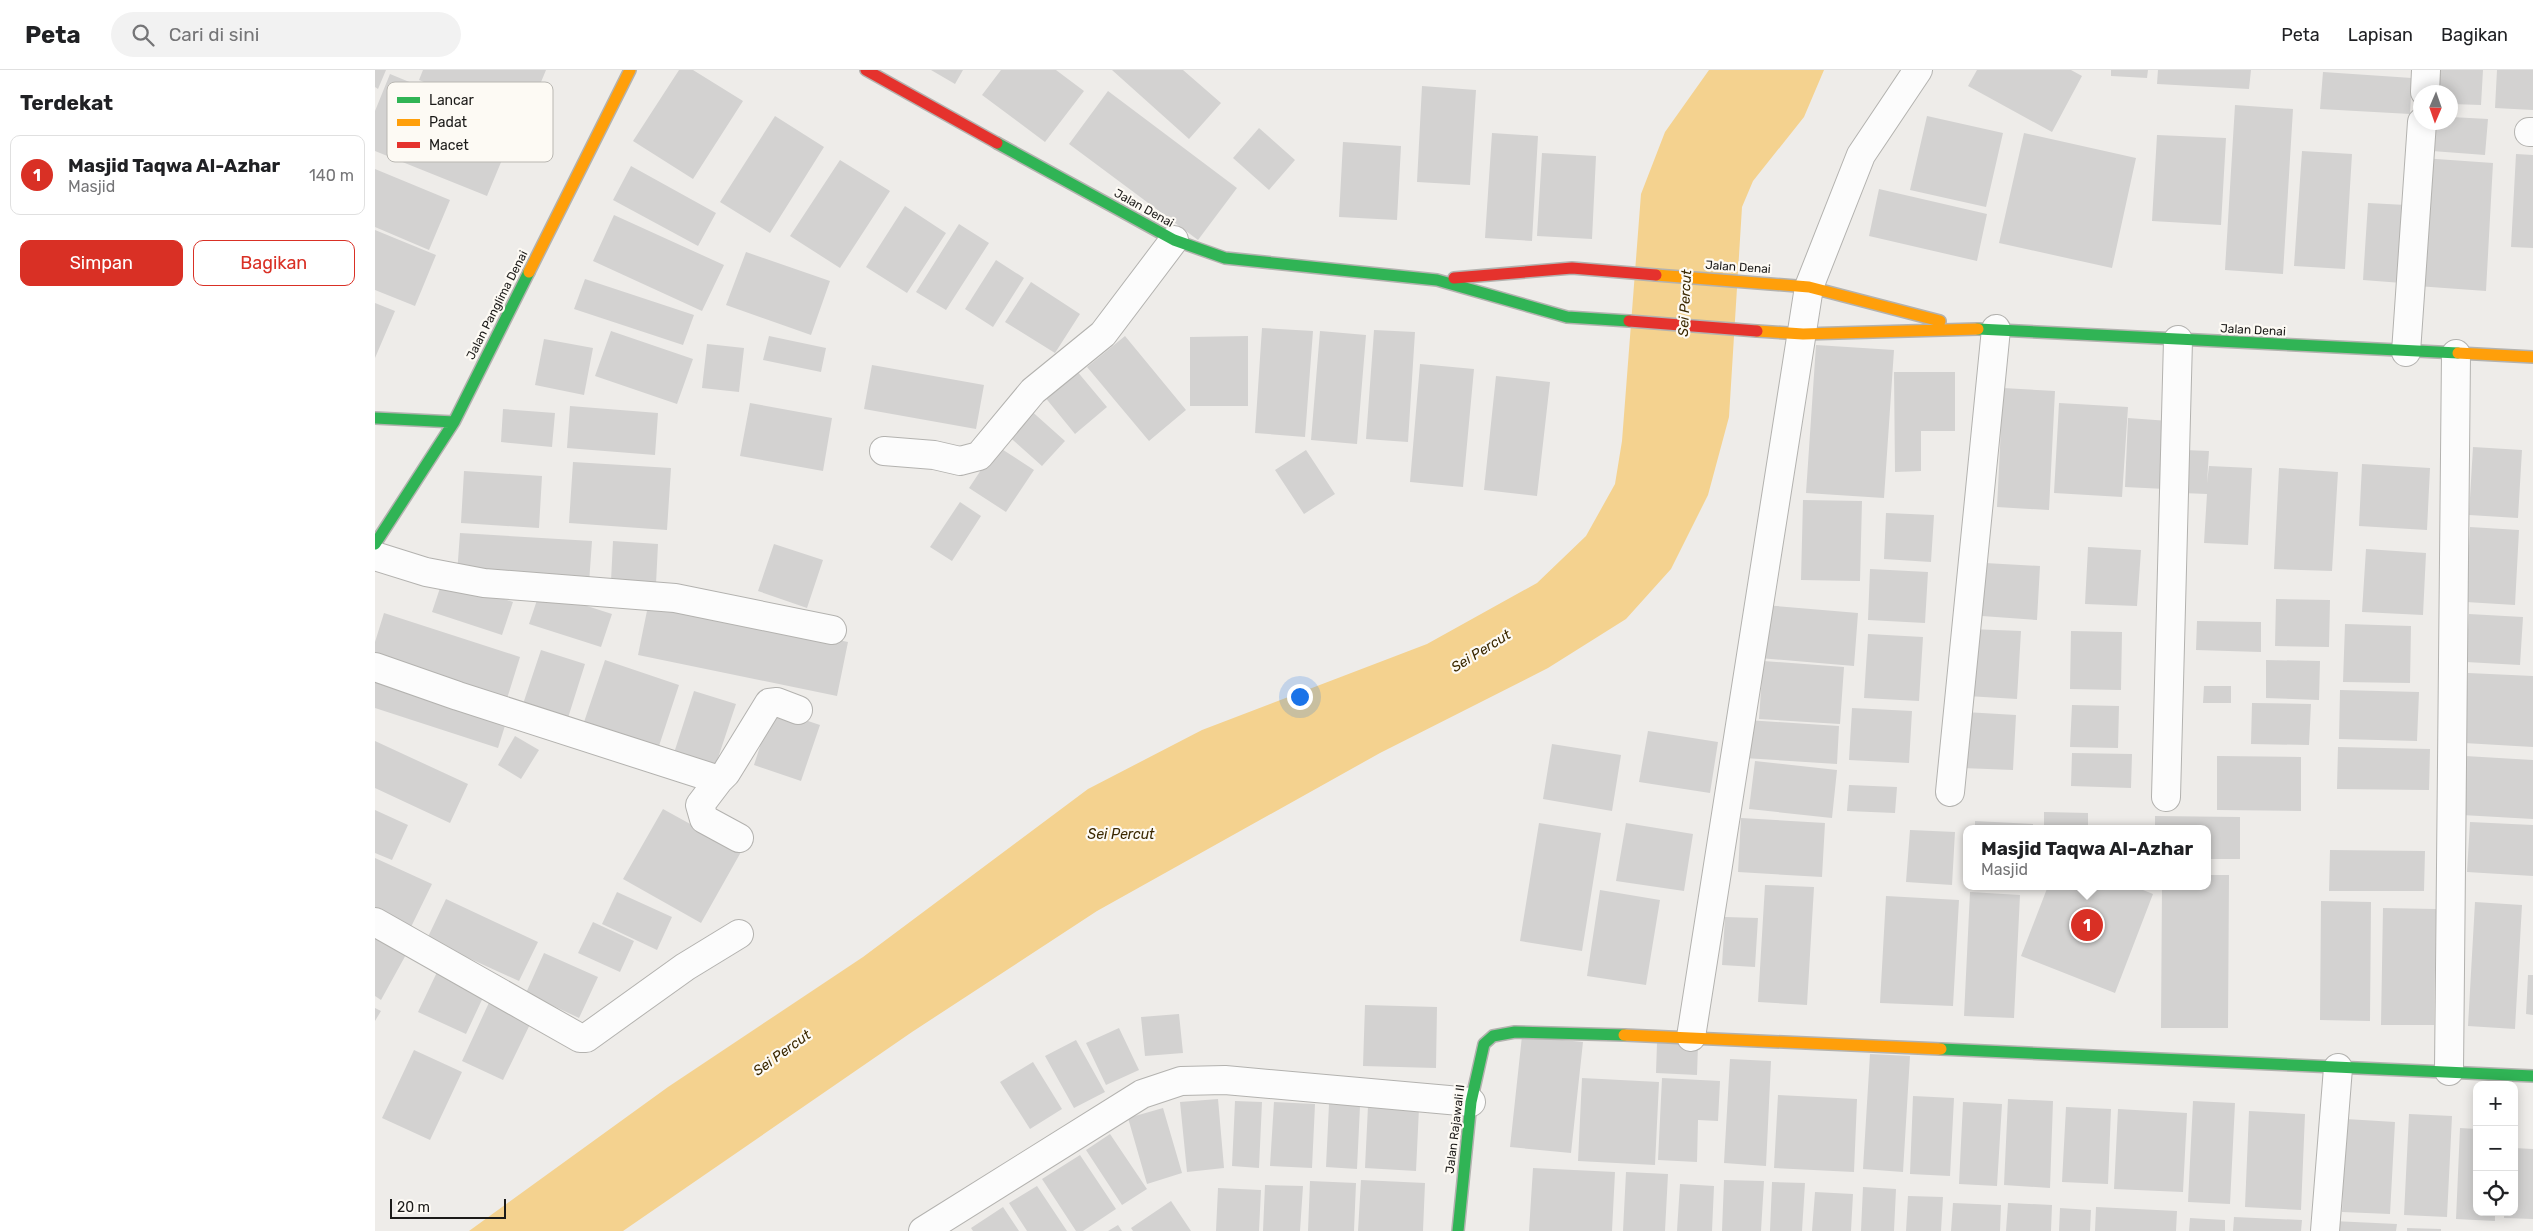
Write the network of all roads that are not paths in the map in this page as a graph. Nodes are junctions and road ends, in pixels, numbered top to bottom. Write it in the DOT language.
graph roads {
  1 [pos="631,70"];
  2 [pos="866,70"];
  3 [pos="1918,70"];
  4 [pos="2426,70"];
  5 [pos="2425,85"];
  6 [pos="2422,130"];
  7 [pos="1174,240"];
  8 [pos="1437,280"];
  9 [pos="1809,287"];
  10 [pos="1984,329"];
  11 [pos="1803,334"];
  12 [pos="2178,340"];
  13 [pos="2406,352"];
  14 [pos="2456,354"];
  15 [pos="2533,357"];
  16 [pos="375,418"];
  17 [pos="454,422"];
  18 [pos="884,451"];
  19 [pos="375,544"];
  20 [pos="375,556"];
  21 [pos="832,630"];
  22 [pos="375,666"];
  23 [pos="798,710"];
  24 [pos="719,780"];
  25 [pos="1950,792"];
  26 [pos="2166,797"];
  27 [pos="739,838"];
  28 [pos="375,922"];
  29 [pos="739,934"];
  30 [pos="1691,1037"];
  31 [pos="2337,1068"];
  32 [pos="2449,1071"];
  33 [pos="2533,1076"];
  34 [pos="1471,1102"];
  35 [pos="923,1231"];
  36 [pos="1458,1231"];
  37 [pos="2325,1231"];
  1 -- 17 [label="main road, Jalan Panglima Denai"];
  2 -- 7 [label="main road, Jalan Denai"];
  3 -- 9 [label="street"];
  4 -- 5 [label="street"];
  6 -- 13 [label="street"];
  7 -- 8 [label="main road, Jalan Denai"];
  7 -- 18 [label="street"];
  8 -- 9 [label="main road, Jalan Denai"];
  8 -- 11 [label="main road, Jalan Denai"];
  9 -- 10 [label="main road, Jalan Denai"];
  9 -- 11 [label="street"];
  10 -- 11 [label="main road, Jalan Denai"];
  10 -- 12 [label="main road, Jalan Denai"];
  10 -- 25 [label="street"];
  11 -- 30 [label="street"];
  12 -- 13 [label="main road, Jalan Denai"];
  12 -- 26 [label="street"];
  13 -- 14 [label="main road, Jalan Denai"];
  14 -- 15 [label="main road, Jalan Denai"];
  14 -- 32 [label="street"];
  16 -- 17 [label="main road"];
  17 -- 19 [label="main road, Jalan Panglima Denai"];
  20 -- 21 [label="street"];
  22 -- 24 [label="street"];
  23 -- 24 [label="street"];
  24 -- 27 [label="street"];
  28 -- 29 [label="street"];
  30 -- 31 [label="main road"];
  30 -- 34 [label="main road, Jalan Rajawali II"];
  31 -- 32 [label="main road"];
  31 -- 37 [label="street"];
  32 -- 33 [label="main road"];
  34 -- 35 [label="street"];
  34 -- 36 [label="main road, Jalan Rajawali II"];
}
